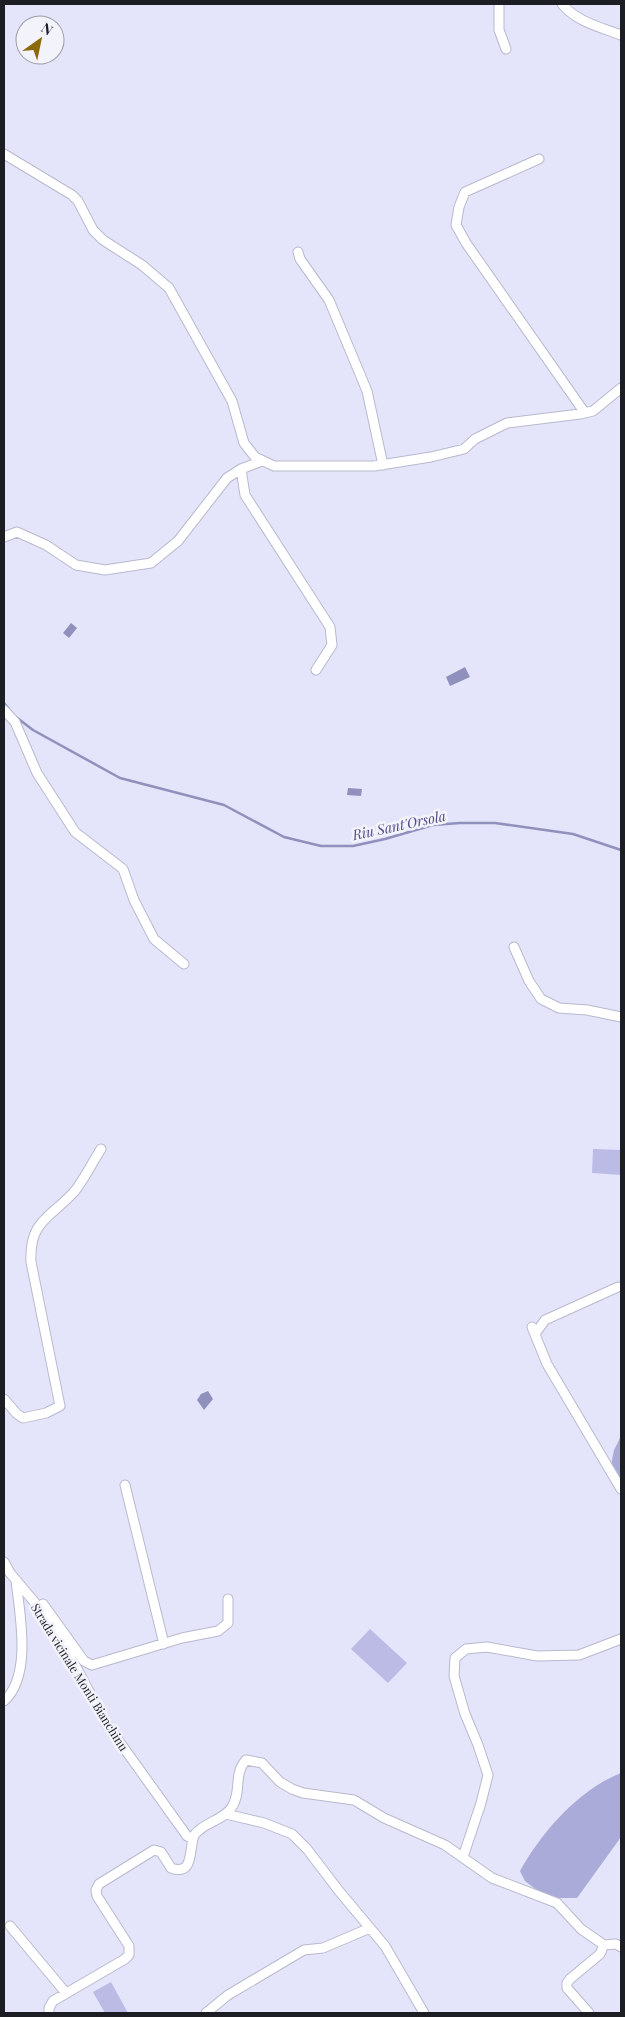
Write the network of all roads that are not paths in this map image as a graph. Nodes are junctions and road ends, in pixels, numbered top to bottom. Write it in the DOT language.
graph roads {
  1 [pos="499,4"];
  2 [pos="562,4"];
  3 [pos="621,35"];
  4 [pos="506,49"];
  5 [pos="4,154"];
  6 [pos="539,159"];
  7 [pos="298,252"];
  8 [pos="621,388"];
  9 [pos="585,413"];
  10 [pos="262,461"];
  11 [pos="382,464"];
  12 [pos="241,469"];
  13 [pos="4,537"];
  14 [pos="316,670"];
  15 [pos="4,710"];
  16 [pos="514,947"];
  17 [pos="184,964"];
  18 [pos="621,1017"];
  19 [pos="100,1149"];
  20 [pos="618,1287"];
  21 [pos="4,1399"];
  22 [pos="125,1485"];
  23 [pos="621,1489"];
  24 [pos="4,1562"];
  25 [pos="10,1573"];
  26 [pos="16,1580"];
  27 [pos="228,1599"];
  28 [pos="621,1639"];
  29 [pos="164,1644"];
  30 [pos="4,1701"];
  31 [pos="226,1814"];
  32 [pos="193,1839"];
  33 [pos="463,1857"];
  34 [pos="10,1926"];
  35 [pos="370,1928"];
  36 [pos="604,1945"];
  37 [pos="621,1947"];
  38 [pos="66,1993"];
  39 [pos="49,2013"];
  40 [pos="206,2013"];
  41 [pos="424,2013"];
  42 [pos="589,2013"];
  1 -- 4 [label="street"];
  2 -- 3 [label="street"];
  5 -- 10 [label="street"];
  6 -- 9 [label="street"];
  7 -- 11 [label="street"];
  8 -- 9 [label="street"];
  9 -- 11 [label="street"];
  10 -- 11 [label="street"];
  10 -- 12 [label="street"];
  12 -- 13 [label="street"];
  12 -- 14 [label="street"];
  15 -- 17 [label="street"];
  16 -- 18 [label="street"];
  19 -- 21 [label="street"];
  20 -- 23 [label="street"];
  22 -- 29 [label="street"];
  24 -- 25 [label="street, Strada vicinale Monti Bianchinu"];
  25 -- 26 [label="street, Strada vicinale Monti Bianchinu"];
  25 -- 29 [label="street"];
  26 -- 30 [label="street"];
  26 -- 32 [label="street, Strada vicinale Monti Bianchinu"];
  27 -- 29 [label="street"];
  28 -- 33 [label="street"];
  31 -- 32 [label="street"];
  31 -- 33 [label="street"];
  31 -- 35 [label="street"];
  32 -- 38 [label="street"];
  33 -- 36 [label="street"];
  34 -- 38 [label="street"];
  35 -- 40 [label="street"];
  35 -- 41 [label="street"];
  36 -- 37 [label="street"];
  36 -- 42 [label="street"];
  38 -- 39 [label="street"];
}
